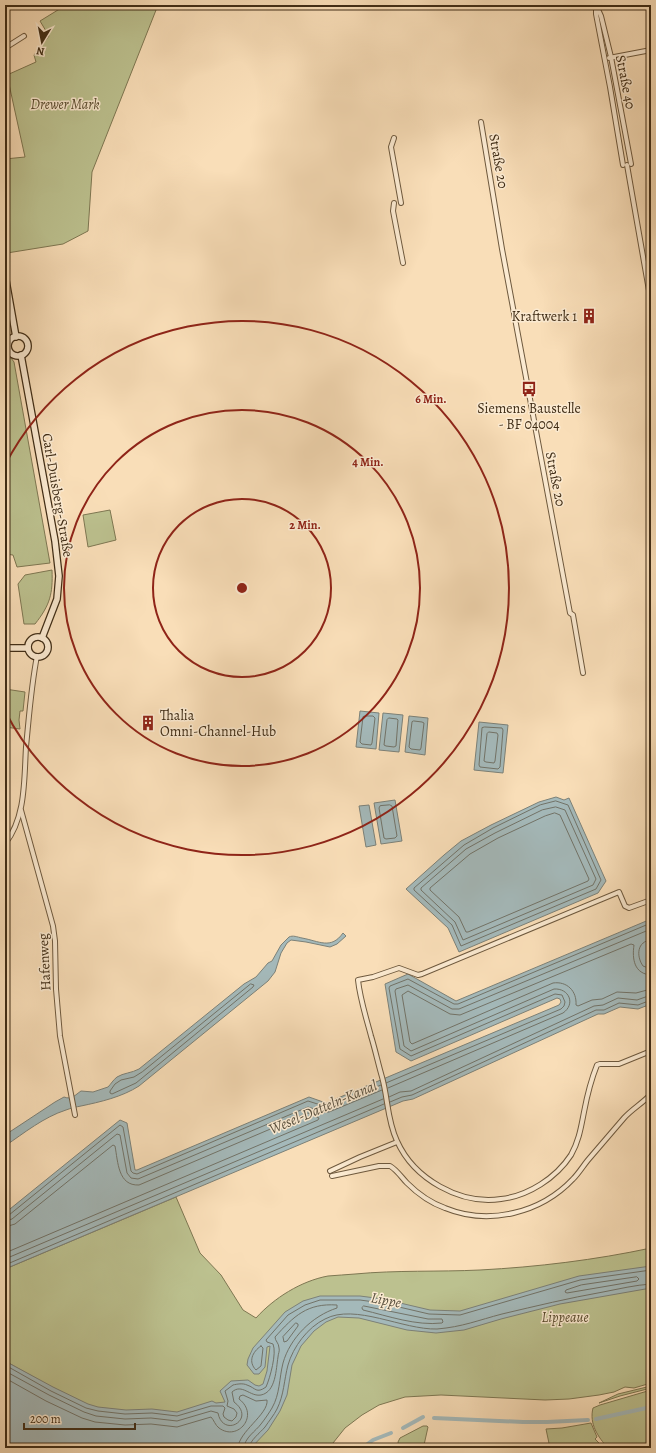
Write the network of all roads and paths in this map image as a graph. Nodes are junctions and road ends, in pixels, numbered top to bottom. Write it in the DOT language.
graph roads {
  1 [pos="596,5"];
  2 [pos="601,5"];
  3 [pos="602,29"];
  4 [pos="24,36"];
  5 [pos="5,48"];
  6 [pos="651,50"];
  7 [pos="611,57"];
  8 [pos="605,59"];
  9 [pos="481,122"];
  10 [pos="394,138"];
  11 [pos="5,149"];
  12 [pos="5,153"];
  13 [pos="627,165"];
  14 [pos="394,203"];
  15 [pos="401,203"];
  16 [pos="403,263"];
  17 [pos="5,275"];
  18 [pos="651,302"];
  19 [pos="16,337"];
  20 [pos="7,349"];
  21 [pos="20,356"];
  22 [pos="42,638"];
  23 [pos="5,648"];
  24 [pos="28,648"];
  25 [pos="37,656"];
  26 [pos="583,673"];
  27 [pos="21,810"];
  28 [pos="5,844"];
  29 [pos="651,900"];
  30 [pos="651,1051"];
  31 [pos="651,1094"];
  32 [pos="74,1115"];
  33 [pos="397,1142"];
  34 [pos="330,1171"];
  35 [pos="332,1176"];
  1 -- 2 [label="street"];
  1 -- 3 [label="street"];
  3 -- 7 [label="street, Straße 40"];
  3 -- 8 [label="street"];
  4 -- 5 [label="street"];
  6 -- 7 [label="street"];
  7 -- 8 [label="street"];
  7 -- 13 [label="street, Straße 40"];
  8 -- 13 [label="street"];
  9 -- 26 [label="street, Straße 20"];
  10 -- 15 [label="street"];
  11 -- 12 [label="street"];
  13 -- 18 [label="street, Straße 40"];
  14 -- 16 [label="street"];
  17 -- 19 [label="main road"];
  19 -- 20 [label="main road"];
  19 -- 21 [label="main road"];
  20 -- 21 [label="main road"];
  21 -- 22 [label="main road, Carl-Duisberg-Straße"];
  22 -- 24 [label="main road"];
  22 -- 25 [label="main road"];
  23 -- 24 [label="main road"];
  24 -- 25 [label="main road"];
  25 -- 27 [label="street"];
  27 -- 28 [label="street"];
  27 -- 32 [label="street, Hafenweg"];
  29 -- 33 [label="street"];
  30 -- 33 [label="street"];
  31 -- 35 [label="street"];
  33 -- 34 [label="street"];
}
